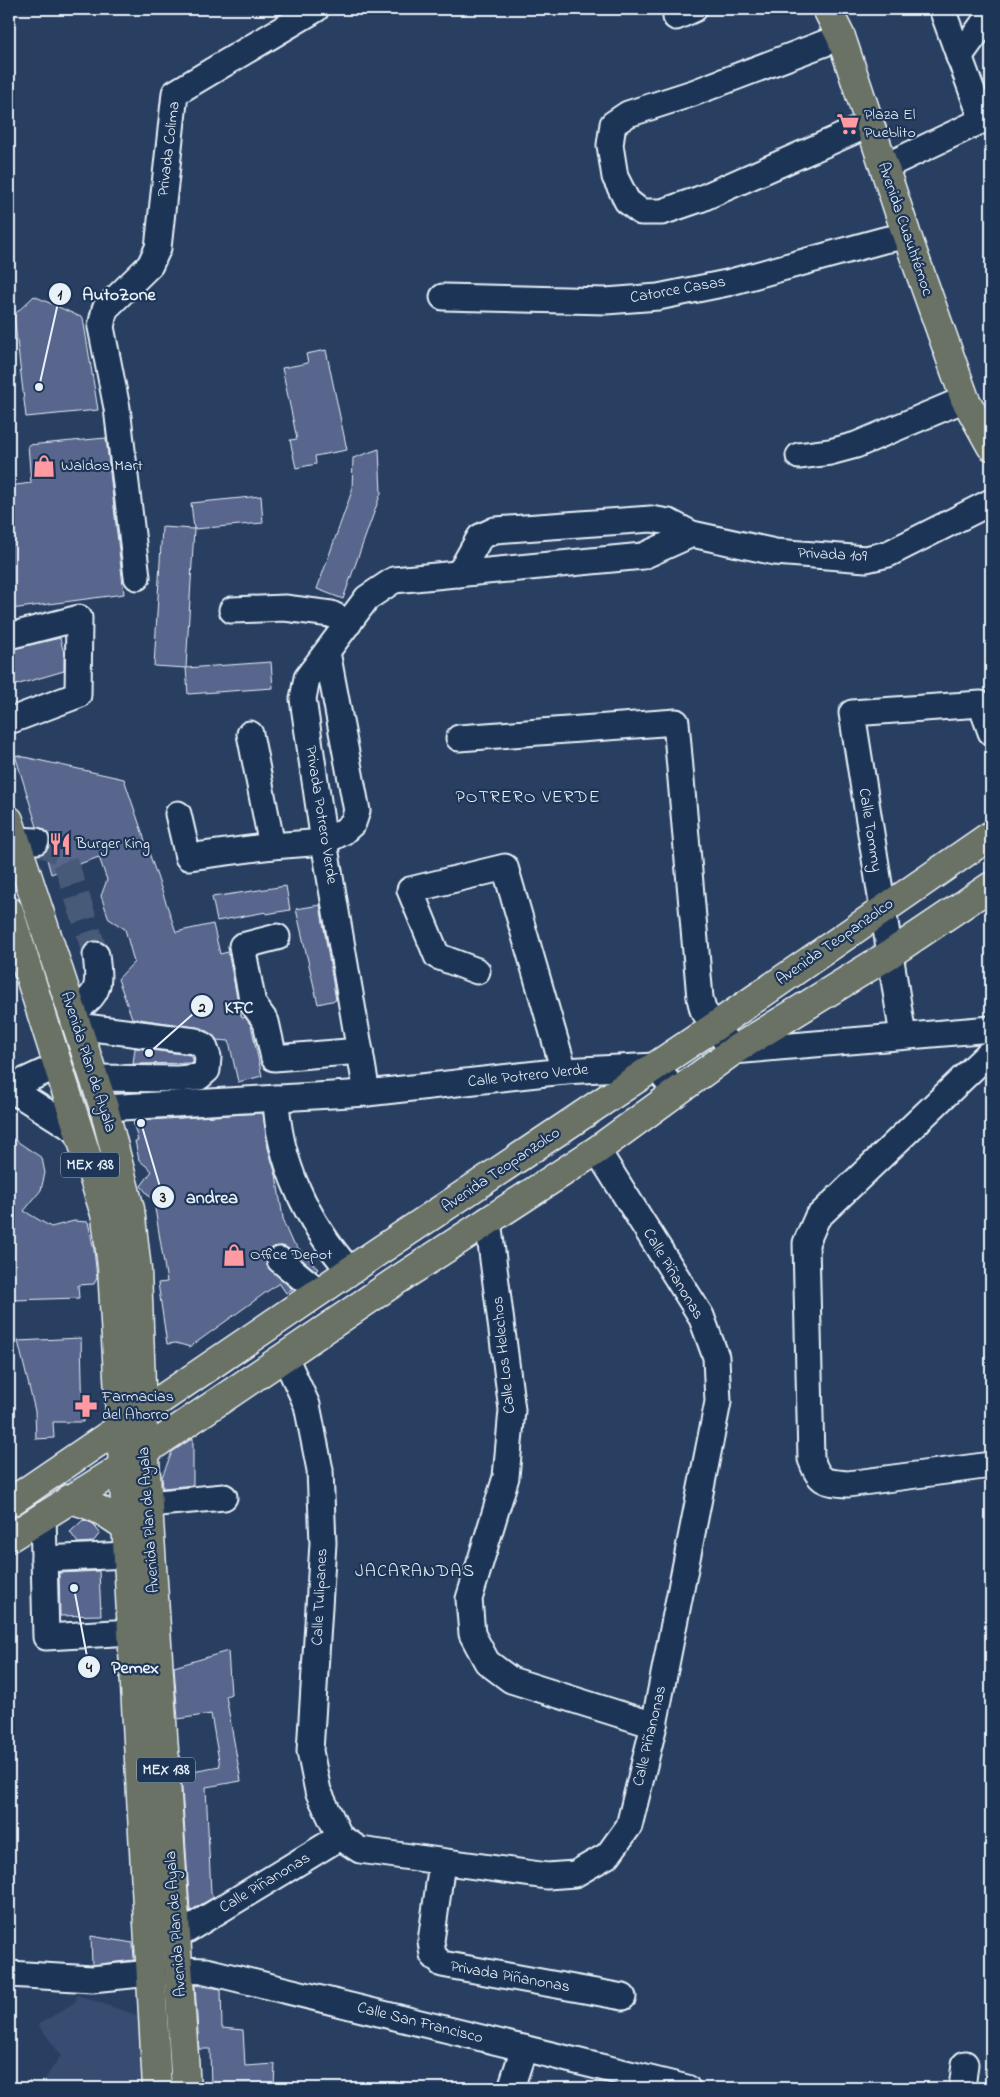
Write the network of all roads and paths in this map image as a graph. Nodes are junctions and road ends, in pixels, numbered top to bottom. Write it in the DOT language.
graph roads {
  1 [pos="316,9"];
  2 [pos="827,9"];
  3 [pos="942,9"];
  4 [pos="991,13"];
  5 [pos="841,37"];
  6 [pos="959,57"];
  7 [pos="987,119"];
  8 [pos="870,124"];
  9 [pos="884,167"];
  10 [pos="907,236"];
  11 [pos="443,297"];
  12 [pos="965,399"];
  13 [pos="991,446"];
  14 [pos="799,456"];
  15 [pos="991,502"];
  16 [pos="692,534"];
  17 [pos="459,574"];
  18 [pos="137,577"];
  19 [pos="232,610"];
  20 [pos="349,623"];
  21 [pos="9,636"];
  22 [pos="327,652"];
  23 [pos="9,721"];
  24 [pos="991,732"];
  25 [pos="250,734"];
  26 [pos="459,738"];
  27 [pos="178,814"];
  28 [pos="20,833"];
  29 [pos="991,835"];
  30 [pos="324,842"];
  31 [pos="272,846"];
  32 [pos="991,886"];
  33 [pos="882,909"];
  34 [pos="9,911"];
  35 [pos="277,938"];
  36 [pos="890,954"];
  37 [pos="96,955"];
  38 [pos="477,971"];
  39 [pos="75,1019"];
  40 [pos="714,1027"];
  41 [pos="988,1030"];
  42 [pos="904,1036"];
  43 [pos="360,1051"];
  44 [pos="733,1051"];
  45 [pos="989,1060"];
  46 [pos="59,1065"];
  47 [pos="655,1066"];
  48 [pos="564,1071"];
  49 [pos="95,1078"];
  50 [pos="9,1088"];
  51 [pos="676,1092"];
  52 [pos="367,1093"];
  53 [pos="276,1098"];
  54 [pos="104,1108"];
  55 [pos="80,1133"];
  56 [pos="597,1150"];
  57 [pos="488,1220"];
  58 [pos="376,1253"];
  59 [pos="280,1260"];
  60 [pos="350,1270"];
  61 [pos="396,1281"];
  62 [pos="318,1292"];
  63 [pos="285,1357"];
  64 [pos="142,1413"];
  65 [pos="120,1429"];
  66 [pos="144,1451"];
  67 [pos="991,1465"];
  68 [pos="122,1467"];
  69 [pos="224,1498"];
  70 [pos="69,1499"];
  71 [pos="9,1503"];
  72 [pos="148,1504"];
  73 [pos="43,1515"];
  74 [pos="126,1527"];
  75 [pos="9,1538"];
  76 [pos="127,1555"];
  77 [pos="44,1559"];
  78 [pos="132,1632"];
  79 [pos="654,1725"];
  80 [pos="340,1837"];
  81 [pos="442,1863"];
  82 [pos="177,1936"];
  83 [pos="149,1939"];
  84 [pos="180,1970"];
  85 [pos="151,1973"];
  86 [pos="9,1974"];
  87 [pos="623,1998"];
  88 [pos="524,2048"];
  89 [pos="157,2088"];
  90 [pos="186,2088"];
  91 [pos="511,2088"];
  92 [pos="687,2088"];
  1 -- 18 [label="street, Privada Colima"];
  2 -- 5 [label="main road, Avenida Cuauhtémoc"];
  3 -- 6 [label="street"];
  4 -- 6 [label="street"];
  5 -- 8 [label="main road, Avenida Cuauhtémoc"];
  5 -- 8 [label="street"];
  6 -- 7 [label="street"];
  7 -- 9 [label="street"];
  8 -- 9 [label="main road, Avenida Cuauhtémoc"];
  9 -- 10 [label="main road, Avenida Cuauhtémoc"];
  10 -- 11 [label="street, Catorce Casas"];
  10 -- 12 [label="main road, Avenida Cuauhtémoc"];
  12 -- 13 [label="main road, Avenida Cuauhtémoc"];
  12 -- 14 [label="street"];
  15 -- 16 [label="street, Privada 109"];
  16 -- 17 [label="street"];
  16 -- 17 [label="street, Privada 109"];
  17 -- 20 [label="street, Privada Potrero Verde"];
  19 -- 20 [label="street"];
  20 -- 22 [label="street, Privada Potrero Verde"];
  21 -- 23 [label="street"];
  22 -- 30 [label="street, Privada Potrero Verde"];
  22 -- 30 [label="street"];
  24 -- 33 [label="street, Calle Tommy"];
  25 -- 31 [label="street"];
  26 -- 40 [label="street"];
  27 -- 31 [label="street"];
  28 -- 39 [label="main road, Avenida Plan de Ayala / MEX 138"];
  29 -- 33 [label="main road, Avenida Teopanzolco"];
  30 -- 31 [label="street"];
  30 -- 43 [label="street, Privada Potrero Verde"];
  32 -- 36 [label="main road"];
  33 -- 36 [label="street, Calle Tommy"];
  33 -- 40 [label="main road, Avenida Teopanzolco"];
  34 -- 46 [label="main road, Avenida Plan de Ayala / MEX 138"];
  35 -- 43 [label="street"];
  36 -- 42 [label="street, Calle Tommy"];
  36 -- 44 [label="main road"];
  37 -- 39 [label="street"];
  38 -- 48 [label="street"];
  39 -- 49 [label="main road, Avenida Plan de Ayala / MEX 138"];
  39 -- 49 [label="street"];
  40 -- 44 [label="street"];
  40 -- 47 [label="main road, Avenida Teopanzolco"];
  41 -- 42 [label="street"];
  41 -- 45 [label="street"];
  42 -- 44 [label="street"];
  43 -- 52 [label="street"];
  44 -- 51 [label="main road"];
  45 -- 67 [label="street"];
  46 -- 50 [label="street"];
  46 -- 55 [label="main road, Avenida Plan de Ayala / MEX 138"];
  47 -- 48 [label="street, Calle Potrero Verde"];
  47 -- 51 [label="street"];
  47 -- 58 [label="main road, Avenida Teopanzolco"];
  48 -- 52 [label="street, Calle Potrero Verde"];
  49 -- 54 [label="main road, Avenida Plan de Ayala / MEX 138"];
  50 -- 55 [label="street"];
  51 -- 56 [label="main road"];
  52 -- 53 [label="street, Calle Potrero Verde"];
  53 -- 54 [label="street, Calle Potrero Verde"];
  53 -- 60 [label="street"];
  54 -- 64 [label="main road, Avenida Plan de Ayala / MEX 138"];
  55 -- 65 [label="main road, Avenida Plan de Ayala / MEX 138"];
  56 -- 57 [label="main road"];
  56 -- 79 [label="street, Calle Piñanonas"];
  57 -- 61 [label="main road"];
  57 -- 79 [label="street, Calle Los Helechos"];
  58 -- 60 [label="main road, Avenida Teopanzolco"];
  58 -- 61 [label="main road"];
  59 -- 62 [label="street"];
  60 -- 62 [label="main road, Avenida Teopanzolco"];
  61 -- 63 [label="main road"];
  62 -- 64 [label="main road, Avenida Teopanzolco"];
  63 -- 66 [label="main road"];
  63 -- 80 [label="street, Calle Tulipanes"];
  64 -- 65 [label="main road, Avenida Teopanzolco"];
  64 -- 66 [label="main road, Avenida Plan de Ayala / MEX 138"];
  65 -- 68 [label="main road, Avenida Plan de Ayala / MEX 138"];
  65 -- 71 [label="main road, Avenida Teopanzolco"];
  66 -- 68 [label="main road"];
  66 -- 72 [label="main road, Avenida Plan de Ayala / MEX 138"];
  68 -- 70 [label="main road"];
  68 -- 74 [label="main road, Avenida Plan de Ayala / MEX 138"];
  69 -- 72 [label="street"];
  70 -- 73 [label="main road"];
  70 -- 74 [label="main road"];
  72 -- 82 [label="main road, Avenida Plan de Ayala / MEX 138"];
  73 -- 75 [label="main road"];
  73 -- 77 [label="street"];
  74 -- 76 [label="main road, Avenida Plan de Ayala / MEX 138"];
  76 -- 77 [label="street"];
  76 -- 78 [label="main road, Avenida Plan de Ayala / MEX 138"];
  77 -- 78 [label="street"];
  78 -- 83 [label="main road, Avenida Plan de Ayala / MEX 138"];
  79 -- 81 [label="street, Calle Piñanonas"];
  80 -- 81 [label="street, Calle Piñanonas"];
  80 -- 82 [label="street, Calle Piñanonas"];
  81 -- 87 [label="street, Privada Piñanonas"];
  82 -- 83 [label="street, Calle Piñanonas"];
  82 -- 84 [label="main road, Avenida Plan de Ayala / MEX 138"];
  83 -- 85 [label="main road, Avenida Plan de Ayala / MEX 138"];
  84 -- 85 [label="street, Calle San Francisco"];
  84 -- 88 [label="street, Calle San Francisco"];
  84 -- 90 [label="main road, Avenida Plan de Ayala / MEX 138"];
  85 -- 86 [label="street, Calle San Francisco"];
  85 -- 89 [label="main road, Avenida Plan de Ayala / MEX 138"];
  88 -- 91 [label="street"];
  88 -- 92 [label="street, Calle San Francisco"];
}
